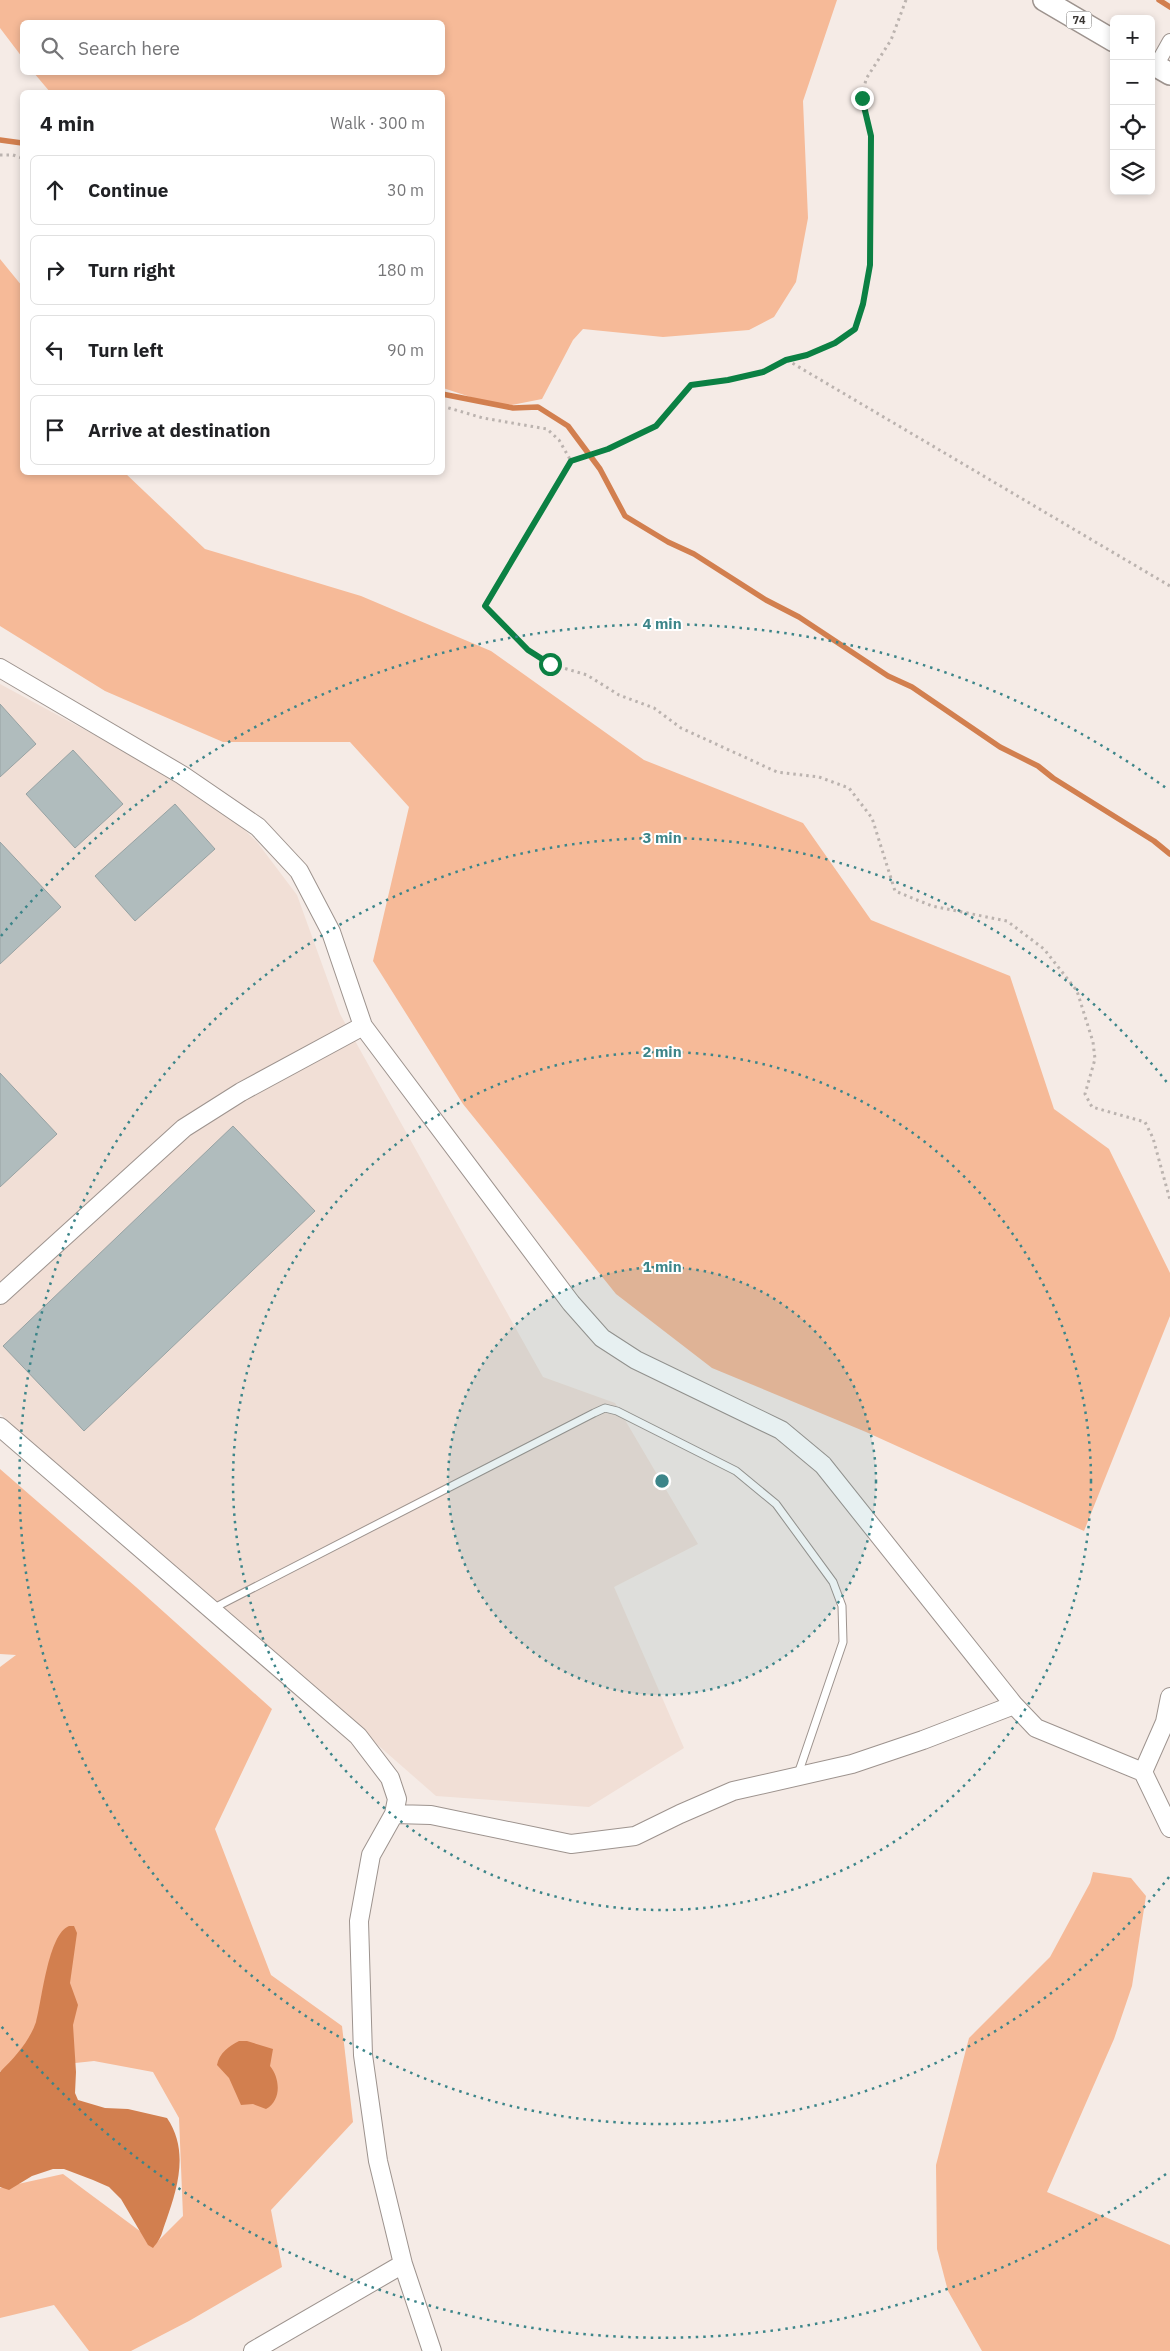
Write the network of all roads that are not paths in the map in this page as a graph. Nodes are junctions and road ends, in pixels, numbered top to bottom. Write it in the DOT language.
graph roads {
  1 [pos="1044,0"];
  2 [pos="1110,39"];
  3 [pos="1170,42"];
  4 [pos="1159,68"];
  5 [pos="0,668"];
  6 [pos="363,1026"];
  7 [pos="0,1295"];
  8 [pos="0,1427"];
  9 [pos="212,1610"];
  10 [pos="1170,1697"];
  11 [pos="1014,1705"];
  12 [pos="1143,1772"];
  13 [pos="797,1777"];
  14 [pos="394,1814"];
  15 [pos="1170,1828"];
  16 [pos="403,2264"];
  17 [pos="254,2351"];
  18 [pos="431,2351"];
  1 -- 2 [label="main road, 74"];
  3 -- 4 [label="street"];
  5 -- 6 [label="street"];
  6 -- 7 [label="street"];
  6 -- 11 [label="street"];
  8 -- 9 [label="street"];
  9 -- 13 [label="lane"];
  9 -- 14 [label="street"];
  10 -- 12 [label="street"];
  11 -- 12 [label="street"];
  11 -- 13 [label="street"];
  12 -- 15 [label="street"];
  13 -- 14 [label="street"];
  14 -- 16 [label="street"];
  16 -- 17 [label="street"];
  16 -- 18 [label="street"];
}
